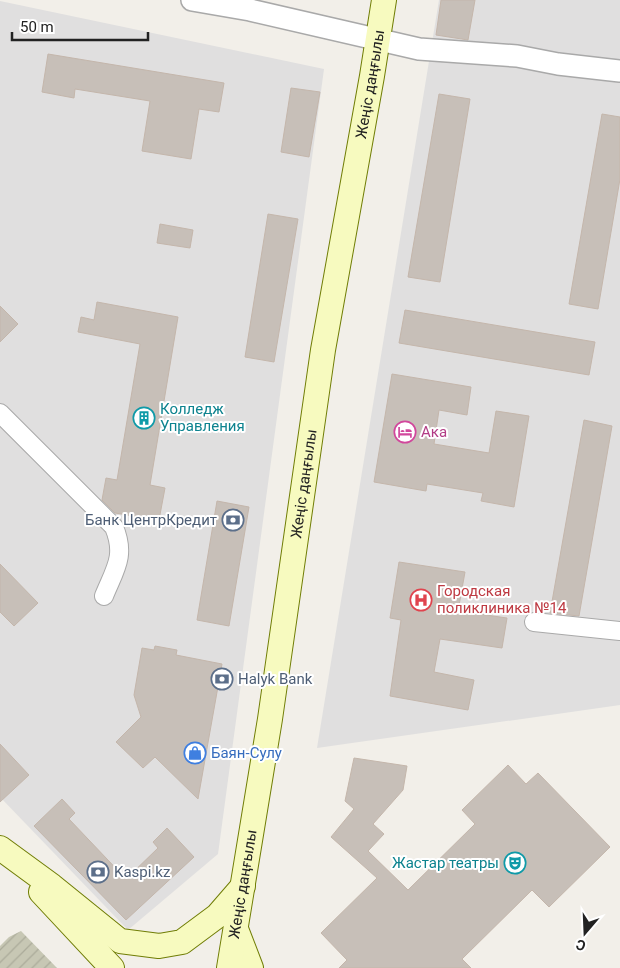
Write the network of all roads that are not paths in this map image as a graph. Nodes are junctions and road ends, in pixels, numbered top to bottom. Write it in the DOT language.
graph roads {
  1 [pos="192,0"];
  2 [pos="384,0"];
  3 [pos="378,40"];
  4 [pos="620,71"];
  5 [pos="0,413"];
  6 [pos="104,596"];
  7 [pos="534,622"];
  8 [pos="620,631"];
  9 [pos="0,848"];
  10 [pos="244,884"];
  11 [pos="236,929"];
  12 [pos="112,968"];
  13 [pos="228,968"];
  14 [pos="251,968"];
  1 -- 3 [label="street"];
  2 -- 3 [label="main road, Жеңіс даңғылы"];
  3 -- 4 [label="street"];
  3 -- 10 [label="main road, Жеңіс даңғылы"];
  5 -- 6 [label="street"];
  7 -- 8 [label="street"];
  9 -- 10 [label="main road"];
  9 -- 12 [label="main road"];
  10 -- 11 [label="main road, Жеңіс даңғылы"];
  11 -- 13 [label="main road, Жеңіс даңғылы"];
  11 -- 14 [label="main road"];
}
